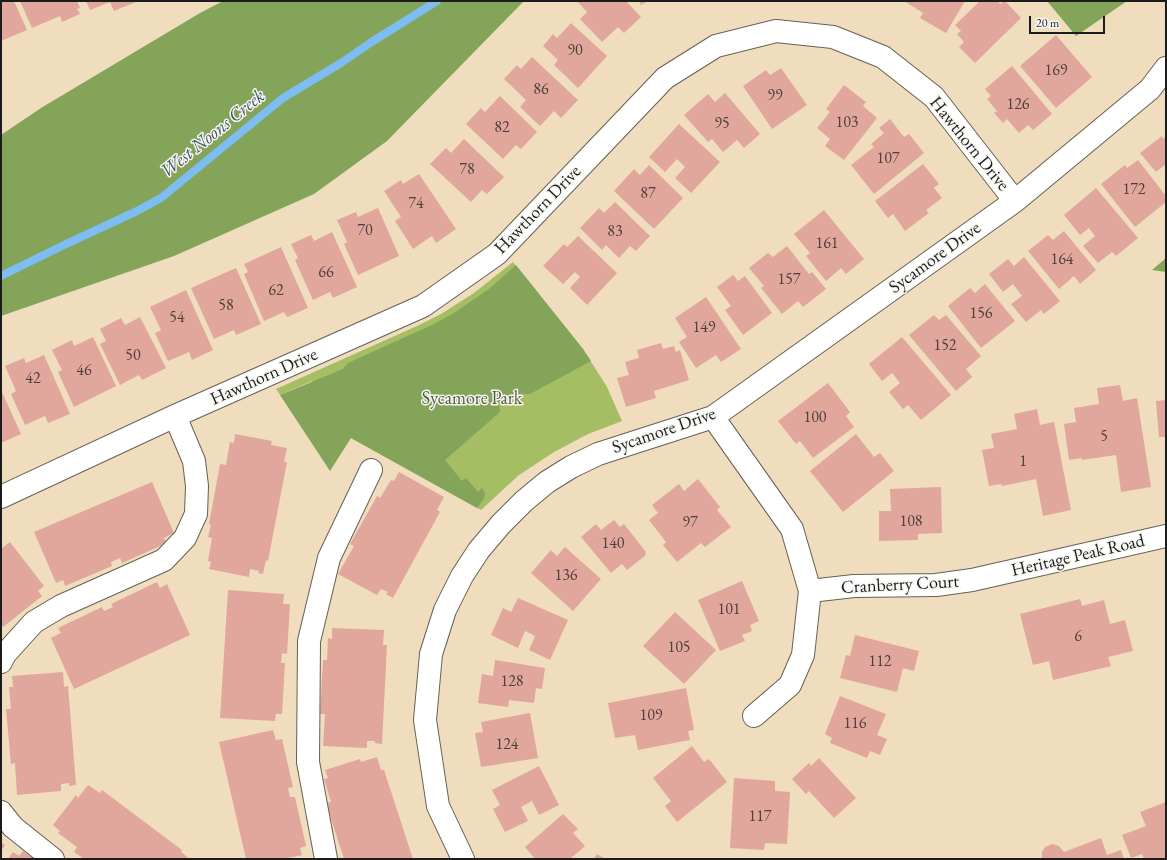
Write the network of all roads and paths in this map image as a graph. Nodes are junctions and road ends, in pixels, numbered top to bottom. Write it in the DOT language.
graph roads {
  1 [pos="1166,68"];
  2 [pos="1015,201"];
  3 [pos="175,416"];
  4 [pos="713,417"];
  5 [pos="371,470"];
  6 [pos="1,497"];
  7 [pos="1166,536"];
  8 [pos="990,576"];
  9 [pos="810,591"];
  10 [pos="1,662"];
  11 [pos="754,716"];
  12 [pos="1,812"];
  13 [pos="53,859"];
  14 [pos="326,859"];
  15 [pos="463,859"];
  1 -- 2 [label="street, Sycamore Drive"];
  2 -- 3 [label="street, Hawthorn Drive"];
  2 -- 4 [label="street, Sycamore Drive"];
  3 -- 6 [label="street, Hawthorn Drive"];
  3 -- 10 [label="street"];
  4 -- 9 [label="street"];
  4 -- 15 [label="street, Sycamore Drive"];
  5 -- 14 [label="street"];
  7 -- 8 [label="street, Heritage Peak Road"];
  8 -- 9 [label="street, Cranberry Court"];
  9 -- 11 [label="street"];
  12 -- 13 [label="street"];
}
